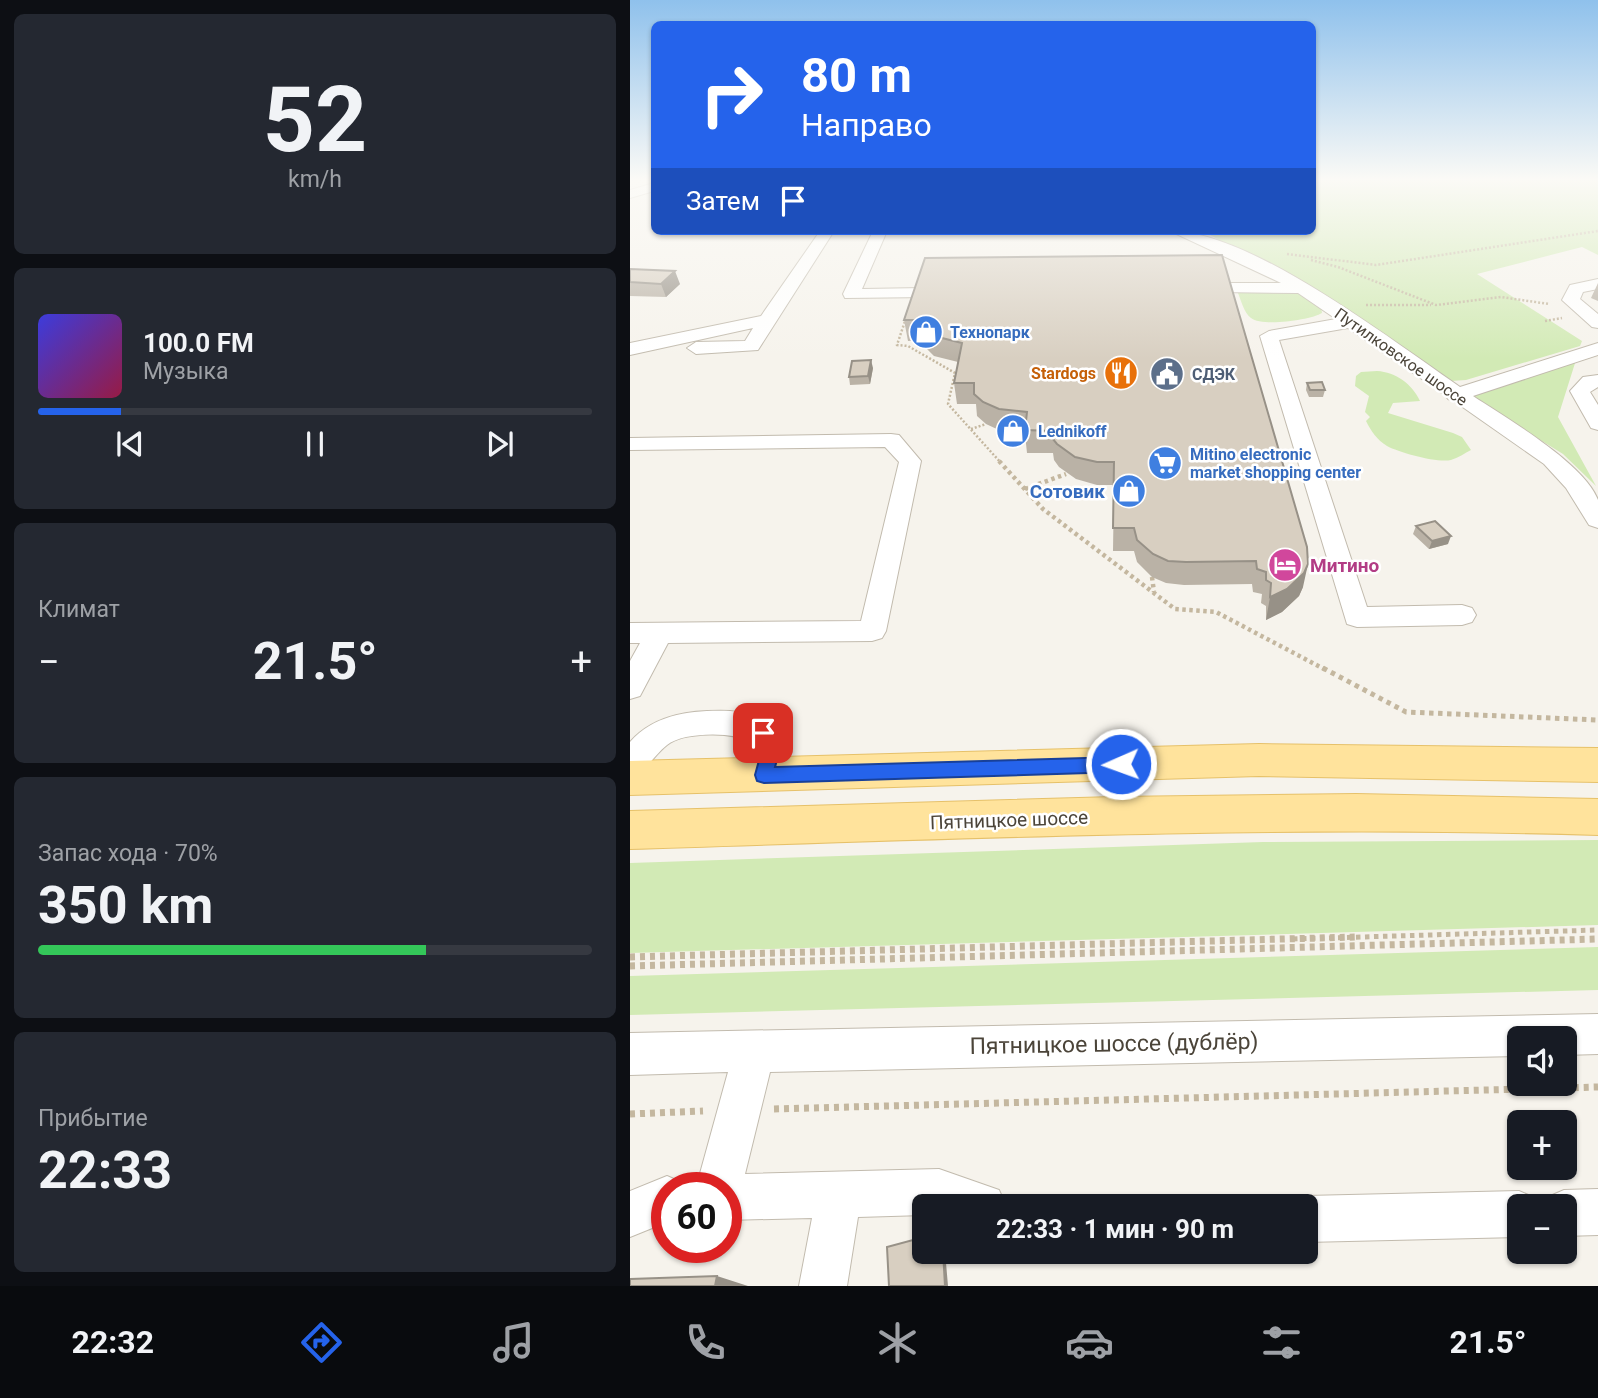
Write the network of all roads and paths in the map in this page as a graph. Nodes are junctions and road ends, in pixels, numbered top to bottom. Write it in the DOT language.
graph roads {
  1 [pos="822,239"];
  2 [pos="876,239"];
  3 [pos="1197,239"];
  4 [pos="1546,239"];
  5 [pos="1284,254"];
  6 [pos="1297,256"];
  7 [pos="1598,284"];
  8 [pos="1224,288"];
  9 [pos="1302,288"];
  10 [pos="923,293"];
  11 [pos="1321,301"];
  12 [pos="1436,305"];
  13 [pos="1578,306"];
  14 [pos="910,307"];
  15 [pos="1351,322"];
  16 [pos="1598,323"];
  17 [pos="1598,349"];
  18 [pos="630,350"];
  19 [pos="1598,381"];
  20 [pos="1455,395"];
  21 [pos="986,424"];
  22 [pos="1598,424"];
  23 [pos="971,429"];
  24 [pos="630,444"];
  25 [pos="1066,474"];
  26 [pos="1025,489"];
  27 [pos="1598,520"];
  28 [pos="1152,577"];
  29 [pos="1154,592"];
  30 [pos="1462,615"];
  31 [pos="630,633"];
  32 [pos="659,634"];
  33 [pos="630,688"];
  34 [pos="1598,720"];
  35 [pos="630,764"];
  36 [pos="1598,765"];
  37 [pos="764,775"];
  38 [pos="630,778"];
  39 [pos="1598,817"];
  40 [pos="630,830"];
  41 [pos="1598,930"];
  42 [pos="1598,939"];
  43 [pos="630,957"];
  44 [pos="630,966"];
  45 [pos="1598,1034"];
  46 [pos="755,1050"];
  47 [pos="630,1054"];
  48 [pos="1598,1087"];
  49 [pos="740,1110"];
  50 [pos="630,1114"];
  51 [pos="723,1172"];
  52 [pos="945,1194"];
  53 [pos="839,1195"];
  54 [pos="742,1197"];
  55 [pos="651,1205"];
  56 [pos="1598,1212"];
  57 [pos="1577,1213"];
  58 [pos="630,1214"];
  59 [pos="1507,1214"];
  60 [pos="1318,1220"];
  61 [pos="823,1286"];
  1 -- 18 [label="street"];
  2 -- 10 [label="street"];
  3 -- 9 [label="street, Путилковское шоссе"];
  4 -- 6 [label="path"];
  5 -- 6 [label="path"];
  6 -- 12 [label="path"];
  7 -- 13 [label="street"];
  8 -- 9 [label="street"];
  9 -- 11 [label="street, Путилковское шоссе"];
  11 -- 12 [label="path"];
  11 -- 15 [label="street, Путилковское шоссе"];
  12 -- 13 [label="path"];
  13 -- 16 [label="street"];
  14 -- 23 [label="path"];
  15 -- 20 [label="street, Путилковское шоссе"];
  15 -- 30 [label="street"];
  17 -- 20 [label="street"];
  19 -- 22 [label="street"];
  20 -- 27 [label="street, Путилковское шоссе"];
  21 -- 23 [label="path"];
  23 -- 26 [label="path"];
  24 -- 32 [label="street"];
  25 -- 26 [label="path"];
  26 -- 29 [label="path"];
  28 -- 29 [label="path"];
  29 -- 34 [label="path"];
  31 -- 32 [label="street"];
  32 -- 33 [label="street"];
  35 -- 37 [label="street"];
  36 -- 37 [label="main road"];
  37 -- 38 [label="main road"];
  39 -- 40 [label="main road, Пятницкое шоссе"];
  41 -- 43 [label="path"];
  42 -- 44 [label="path"];
  45 -- 46 [label="street, Пятницкое шоссе (дублёр)"];
  46 -- 47 [label="street, Пятницкое шоссе (дублёр)"];
  46 -- 49 [label="street"];
  48 -- 49 [label="path"];
  49 -- 50 [label="path"];
  49 -- 51 [label="street"];
  52 -- 53 [label="street"];
  53 -- 54 [label="street"];
  53 -- 61 [label="street"];
  55 -- 58 [label="street"];
  56 -- 57 [label="street"];
  59 -- 60 [label="street"];
}
